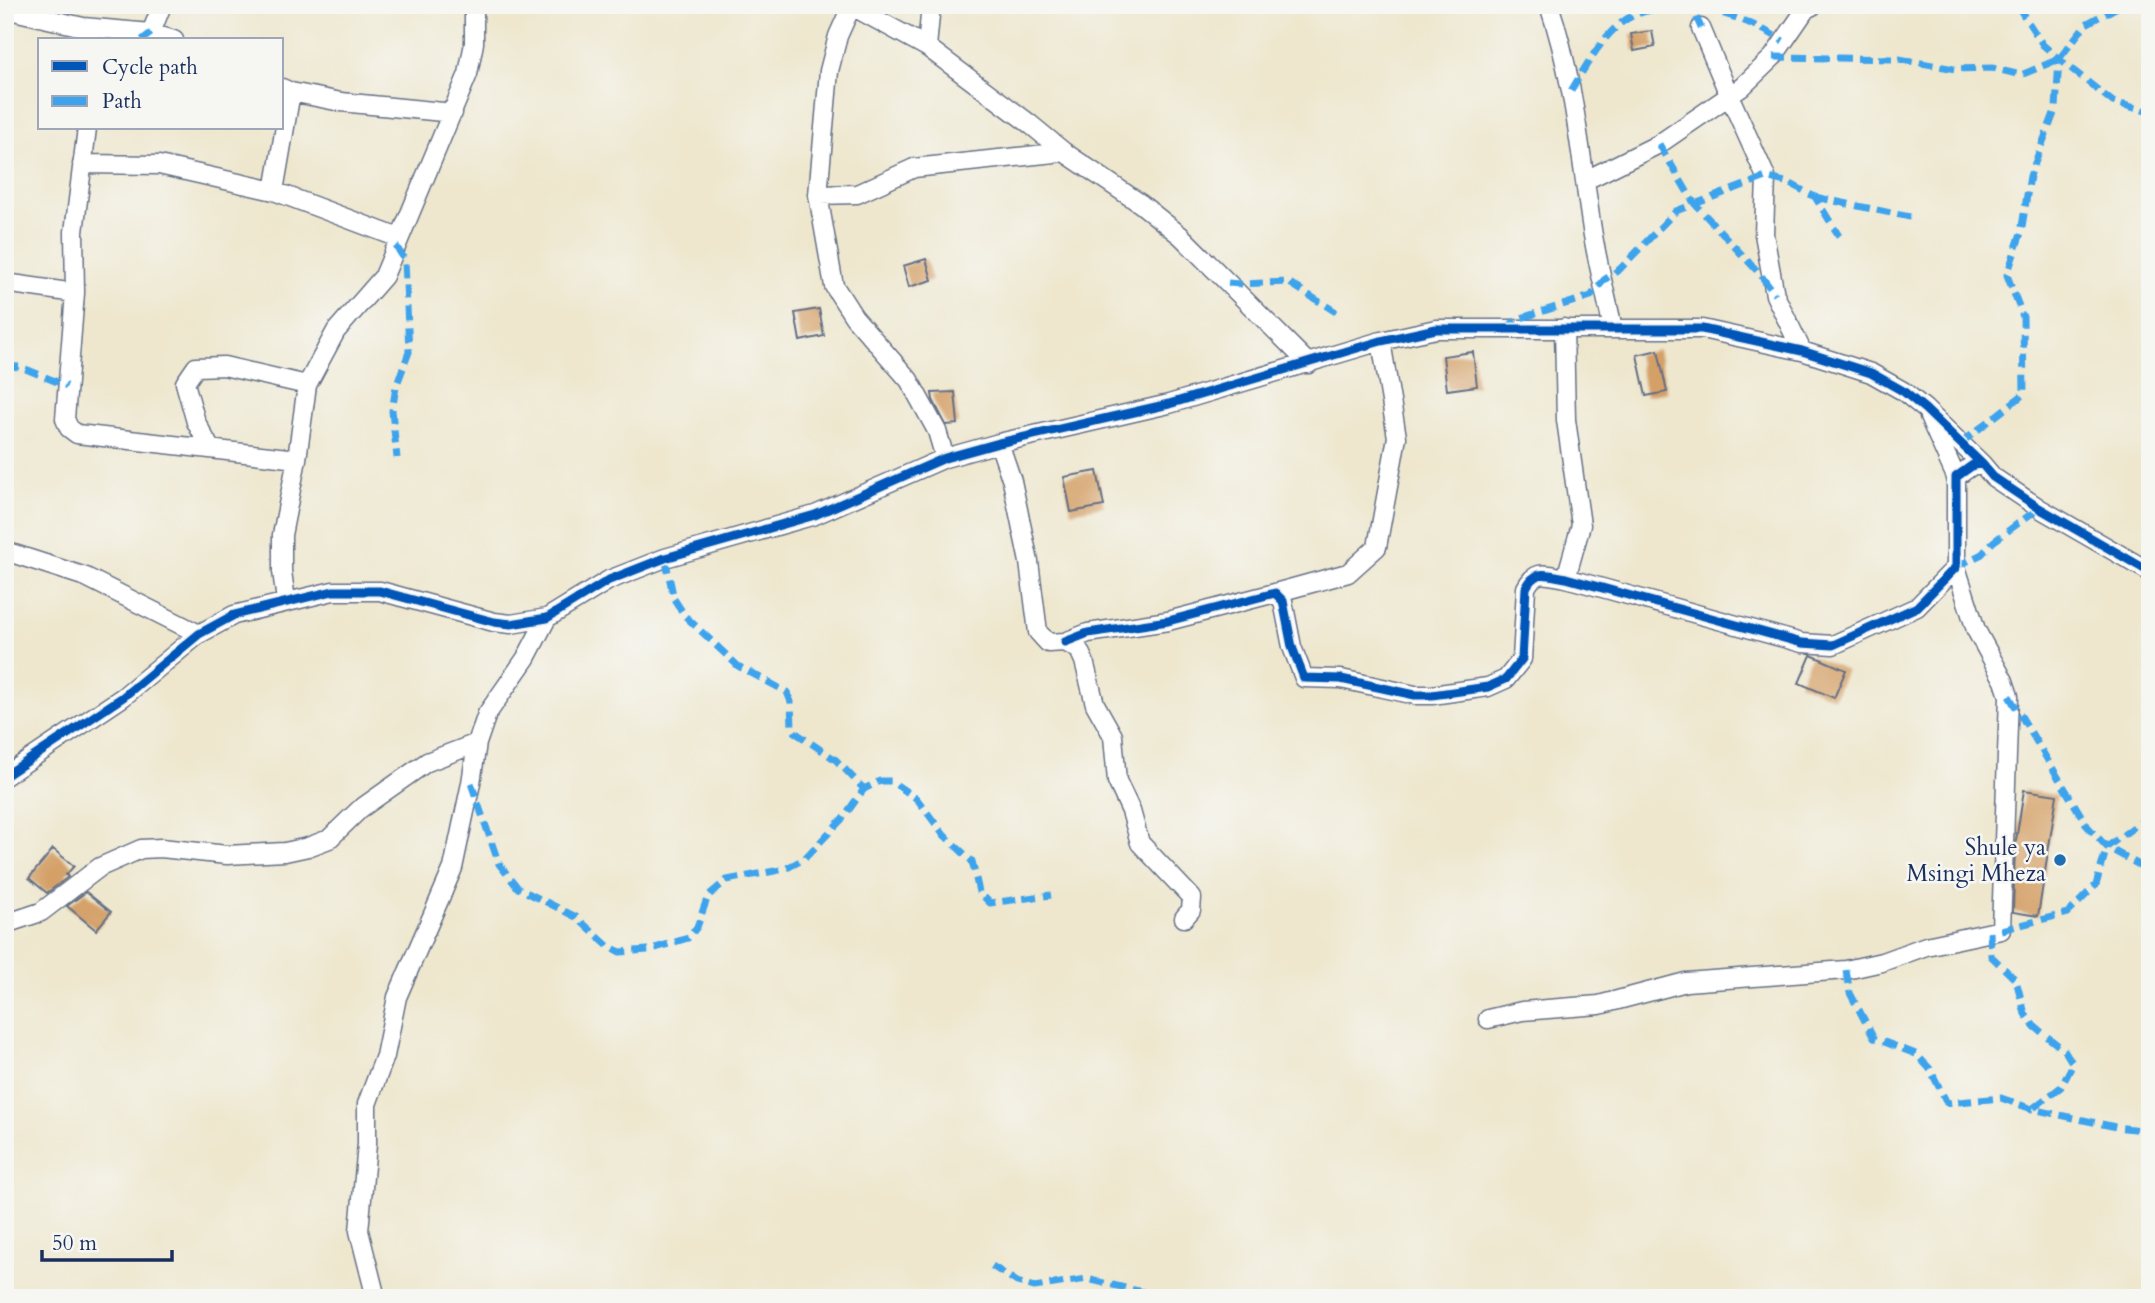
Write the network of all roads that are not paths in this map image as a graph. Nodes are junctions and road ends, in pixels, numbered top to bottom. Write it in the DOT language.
graph roads {
  1 [pos="162,5"];
  2 [pos="474,5"];
  3 [pos="931,5"];
  4 [pos="1549,5"];
  5 [pos="850,6"];
  6 [pos="1809,7"];
  7 [pos="10,8"];
  8 [pos="1701,28"];
  9 [pos="151,33"];
  10 [pos="85,34"];
  11 [pos="167,38"];
  12 [pos="927,47"];
  13 [pos="286,90"];
  14 [pos="1728,95"];
  15 [pos="453,113"];
  16 [pos="87,130"];
  17 [pos="281,130"];
  18 [pos="1064,152"];
  19 [pos="82,164"];
  20 [pos="1586,180"];
  21 [pos="274,191"];
  22 [pos="818,195"];
  23 [pos="399,238"];
  24 [pos="5,283"];
  25 [pos="75,293"];
  26 [pos="1564,328"];
  27 [pos="1614,329"];
  28 [pos="1381,341"];
  29 [pos="1802,351"];
  30 [pos="1309,364"];
  31 [pos="307,385"];
  32 [pos="1925,409"];
  33 [pos="999,443"];
  34 [pos="210,448"];
  35 [pos="945,458"];
  36 [pos="297,459"];
  37 [pos="1982,464"];
  38 [pos="1956,477"];
  39 [pos="5,551"];
  40 [pos="1956,566"];
  41 [pos="2150,572"];
  42 [pos="1566,578"];
  43 [pos="1275,593"];
  44 [pos="286,601"];
  45 [pos="547,618"];
  46 [pos="199,634"];
  47 [pos="1065,642"];
  48 [pos="477,743"];
  49 [pos="6,775"];
  50 [pos="1184,919"];
  51 [pos="5,924"];
  52 [pos="1488,1019"];
  53 [pos="376,1298"];
  1 -- 9 [label="street"];
  2 -- 15 [label="street"];
  3 -- 12 [label="street"];
  4 -- 20 [label="street"];
  5 -- 12 [label="street"];
  5 -- 22 [label="street"];
  6 -- 14 [label="street"];
  7 -- 10 [label="street"];
  8 -- 14 [label="street"];
  9 -- 10 [label="street"];
  9 -- 11 [label="street"];
  12 -- 18 [label="street"];
  13 -- 15 [label="street"];
  14 -- 20 [label="street"];
  14 -- 29 [label="street"];
  15 -- 23 [label="street"];
  16 -- 19 [label="street"];
  17 -- 21 [label="street"];
  18 -- 22 [label="street"];
  18 -- 30 [label="street"];
  19 -- 21 [label="street"];
  19 -- 25 [label="street"];
  20 -- 27 [label="street"];
  21 -- 23 [label="street"];
  22 -- 35 [label="street"];
  23 -- 31 [label="street"];
  24 -- 25 [label="street"];
  25 -- 34 [label="street"];
  26 -- 27 [label="street"];
  26 -- 28 [label="street"];
  26 -- 42 [label="street"];
  27 -- 29 [label="street"];
  28 -- 30 [label="street"];
  28 -- 43 [label="street"];
  29 -- 32 [label="street"];
  30 -- 33 [label="street"];
  31 -- 34 [label="street"];
  31 -- 36 [label="street"];
  32 -- 37 [label="street"];
  32 -- 38 [label="street"];
  33 -- 35 [label="street"];
  33 -- 47 [label="street"];
  34 -- 36 [label="street"];
  35 -- 45 [label="street"];
  36 -- 44 [label="street"];
  37 -- 38 [label="street"];
  37 -- 41 [label="street"];
  38 -- 40 [label="street"];
  39 -- 46 [label="street"];
  40 -- 42 [label="street"];
  40 -- 52 [label="street"];
  42 -- 43 [label="street"];
  43 -- 47 [label="street"];
  44 -- 45 [label="street"];
  44 -- 46 [label="street"];
  45 -- 48 [label="street"];
  46 -- 49 [label="street"];
  47 -- 50 [label="street"];
  48 -- 51 [label="street"];
  48 -- 53 [label="street"];
}
